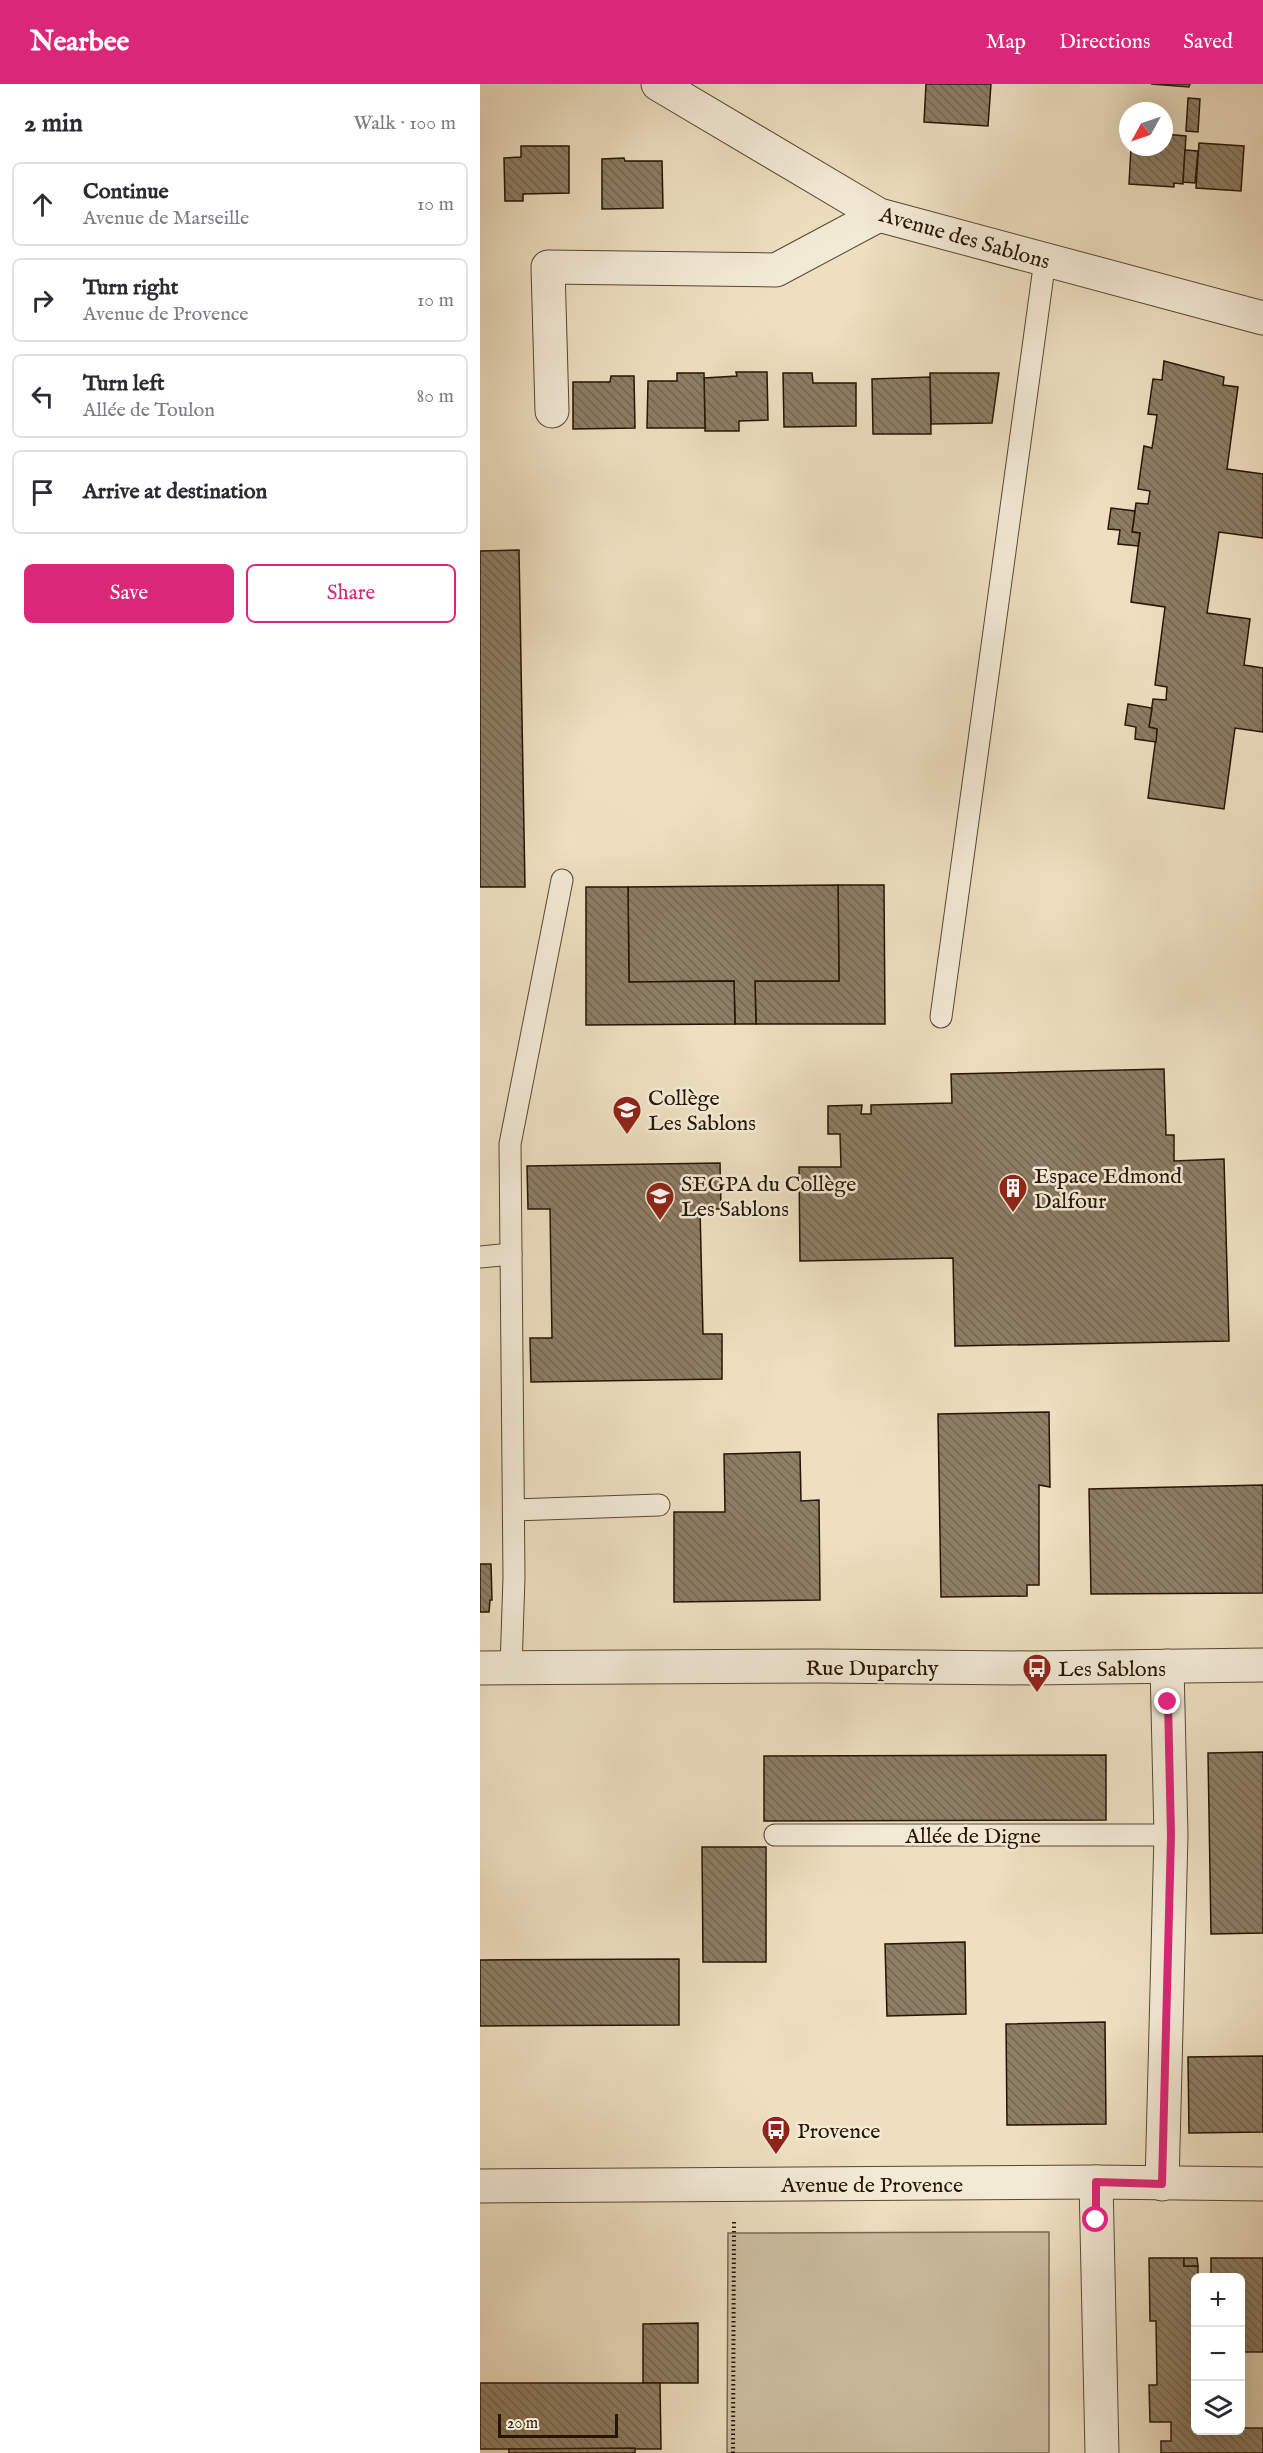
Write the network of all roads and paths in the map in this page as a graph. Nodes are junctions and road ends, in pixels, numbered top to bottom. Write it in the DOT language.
graph roads {
  1 [pos="658,84"];
  2 [pos="879,215"];
  3 [pos="1045,260"];
  4 [pos="1263,318"];
  5 [pos="552,411"];
  6 [pos="562,880"];
  7 [pos="941,1017"];
  8 [pos="511,1254"];
  9 [pos="480,1257"];
  10 [pos="659,1505"];
  11 [pos="514,1510"];
  12 [pos="1263,1665"];
  13 [pos="1167,1666"];
  14 [pos="496,1668"];
  15 [pos="776,1835"];
  16 [pos="1171,1835"];
  17 [pos="1096,2182"];
  18 [pos="1162,2184"];
  19 [pos="1263,2184"];
  20 [pos="734,2185"];
  21 [pos="480,2186"];
  22 [pos="734,2453"];
  23 [pos="1102,2453"];
  1 -- 2 [label="street, Avenue des Sablons"];
  2 -- 3 [label="street, Avenue des Sablons"];
  2 -- 5 [label="street"];
  3 -- 4 [label="street, Avenue des Sablons"];
  3 -- 7 [label="lane"];
  6 -- 8 [label="lane"];
  8 -- 9 [label="lane"];
  8 -- 11 [label="lane"];
  10 -- 11 [label="lane"];
  11 -- 14 [label="lane"];
  12 -- 13 [label="street, Rue Duparchy"];
  13 -- 14 [label="street, Rue Duparchy"];
  13 -- 16 [label="street"];
  15 -- 16 [label="lane, Allée de Digne"];
  16 -- 18 [label="street"];
  17 -- 18 [label="street, Avenue de Provence"];
  17 -- 20 [label="street, Avenue de Provence"];
  17 -- 23 [label="street"];
  18 -- 19 [label="street, Avenue de Provence"];
  20 -- 21 [label="street, Avenue de Provence"];
  20 -- 22 [label="path"];
}
